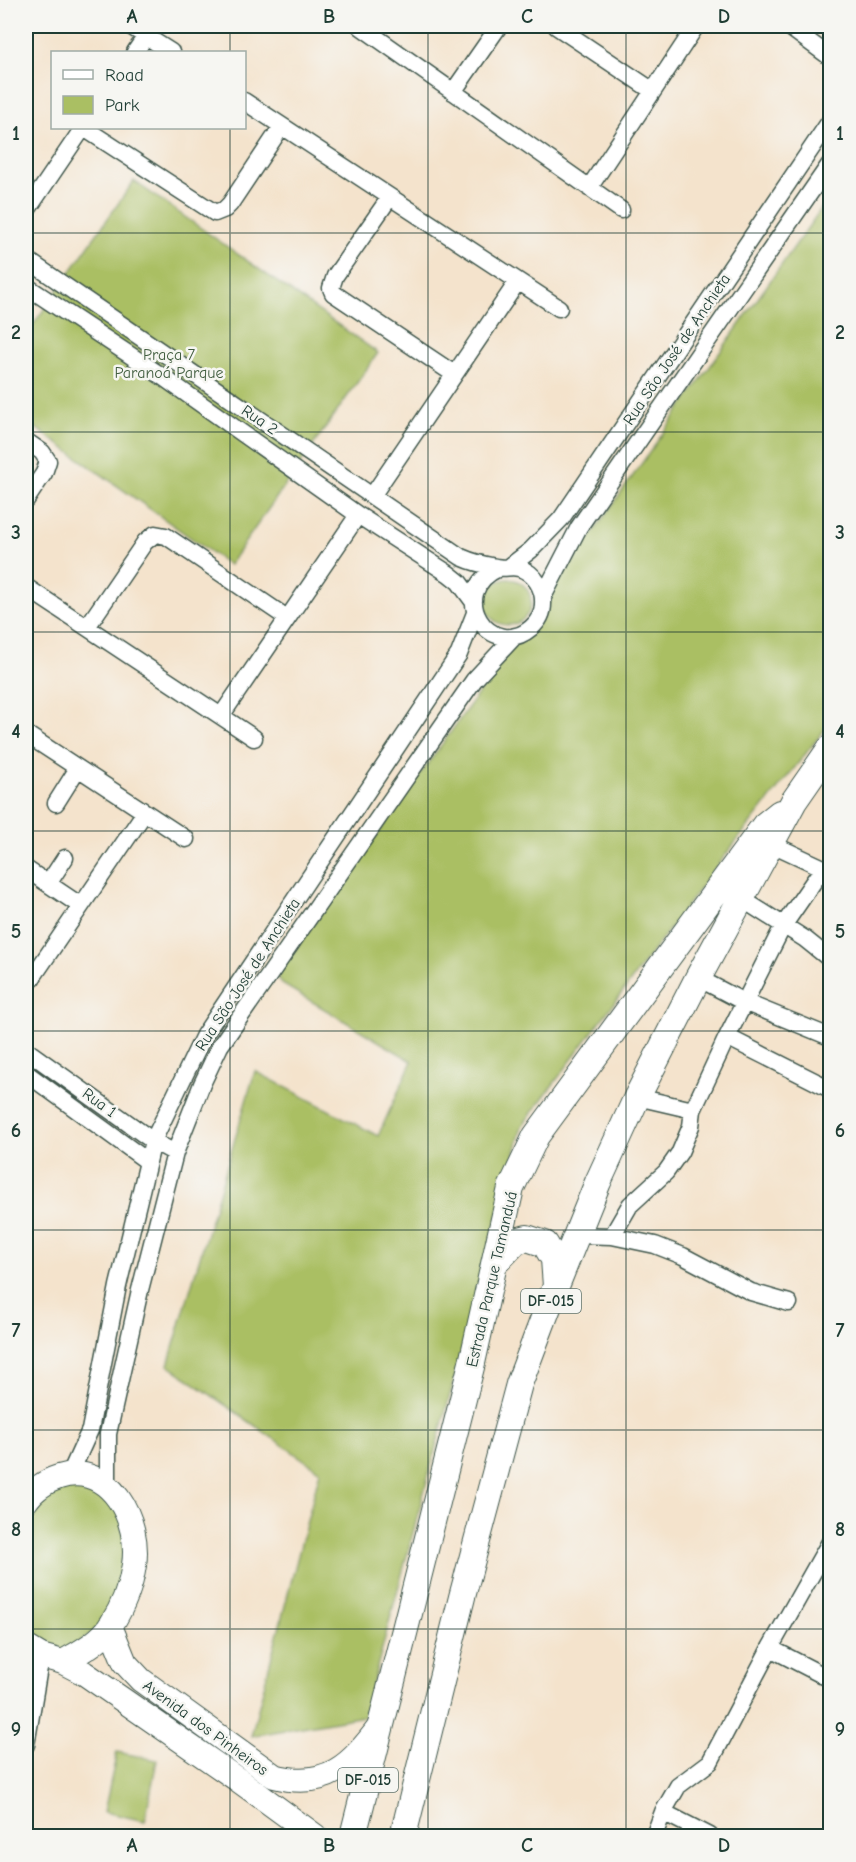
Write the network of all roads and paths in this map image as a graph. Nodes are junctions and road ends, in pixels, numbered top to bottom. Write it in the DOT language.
graph roads {
  1 [pos="130,26"];
  2 [pos="360,26"];
  3 [pos="499,26"];
  4 [pos="556,26"];
  5 [pos="696,26"];
  6 [pos="788,26"];
  7 [pos="825,26"];
  8 [pos="831,30"];
  9 [pos="146,36"];
  10 [pos="136,51"];
  11 [pos="169,51"];
  12 [pos="831,57"];
  13 [pos="653,91"];
  14 [pos="453,92"];
  15 [pos="246,102"];
  16 [pos="831,121"];
  17 [pos="282,126"];
  18 [pos="82,129"];
  19 [pos="85,129"];
  20 [pos="831,164"];
  21 [pos="589,188"];
  22 [pos="390,197"];
  23 [pos="621,210"];
  24 [pos="26,212"];
  25 [pos="26,259"];
  26 [pos="518,281"];
  27 [pos="26,285"];
  28 [pos="559,308"];
  29 [pos="454,374"];
  30 [pos="26,441"];
  31 [pos="375,498"];
  32 [pos="26,500"];
  33 [pos="362,518"];
  34 [pos="504,567"];
  35 [pos="26,587"];
  36 [pos="543,597"];
  37 [pos="474,607"];
  38 [pos="287,618"];
  39 [pos="87,627"];
  40 [pos="516,636"];
  41 [pos="221,716"];
  42 [pos="26,734"];
  43 [pos="255,738"];
  44 [pos="831,749"];
  45 [pos="78,768"];
  46 [pos="794,801"];
  47 [pos="56,803"];
  48 [pos="145,812"];
  49 [pos="186,839"];
  50 [pos="772,844"];
  51 [pos="65,858"];
  52 [pos="26,869"];
  53 [pos="827,870"];
  54 [pos="48,884"];
  55 [pos="742,899"];
  56 [pos="81,906"];
  57 [pos="783,926"];
  58 [pos="831,959"];
  59 [pos="698,978"];
  60 [pos="26,987"];
  61 [pos="744,1002"];
  62 [pos="727,1037"];
  63 [pos="831,1037"];
  64 [pos="26,1050"];
  65 [pos="26,1073"];
  66 [pos="831,1089"];
  67 [pos="637,1097"];
  68 [pos="693,1110"];
  69 [pos="153,1141"];
  70 [pos="174,1153"];
  71 [pos="147,1161"];
  72 [pos="578,1235"];
  73 [pos="612,1236"];
  74 [pos="493,1266"];
  75 [pos="556,1286"];
  76 [pos="789,1303"];
  77 [pos="70,1474"];
  78 [pos="108,1486"];
  79 [pos="27,1494"];
  80 [pos="831,1542"];
  81 [pos="110,1626"];
  82 [pos="770,1648"];
  83 [pos="43,1655"];
  84 [pos="831,1679"];
  85 [pos="382,1723"];
  86 [pos="26,1744"];
  87 [pos="663,1812"];
  88 [pos="315,1836"];
  89 [pos="353,1836"];
  90 [pos="403,1836"];
  91 [pos="654,1836"];
  92 [pos="710,1836"];
  1 -- 9 [label="street"];
  2 -- 14 [label="street"];
  3 -- 14 [label="street"];
  4 -- 13 [label="street"];
  5 -- 13 [label="street"];
  6 -- 12 [label="street"];
  7 -- 8 [label="street"];
  9 -- 10 [label="street"];
  9 -- 11 [label="street"];
  13 -- 21 [label="street"];
  14 -- 21 [label="street"];
  15 -- 17 [label="street"];
  16 -- 34 [label="street, Rua São José de Anchieta"];
  17 -- 19 [label="street"];
  17 -- 22 [label="street"];
  18 -- 24 [label="street"];
  20 -- 36 [label="street, Rua São José de Anchieta"];
  21 -- 23 [label="street"];
  22 -- 26 [label="street"];
  22 -- 29 [label="street"];
  25 -- 31 [label="street, Rua 2"];
  26 -- 28 [label="street"];
  26 -- 29 [label="street"];
  27 -- 33 [label="street, Rua 2"];
  29 -- 31 [label="street"];
  30 -- 32 [label="street"];
  31 -- 33 [label="street"];
  31 -- 34 [label="street, Rua 2"];
  33 -- 37 [label="street, Rua 2"];
  33 -- 38 [label="street"];
  34 -- 36 [label="street"];
  34 -- 37 [label="street, Rua São José de Anchieta"];
  35 -- 39 [label="street"];
  36 -- 40 [label="street, Rua São José de Anchieta"];
  37 -- 40 [label="street"];
  37 -- 69 [label="street, Rua São José de Anchieta"];
  38 -- 39 [label="street"];
  38 -- 41 [label="street"];
  39 -- 41 [label="street"];
  40 -- 70 [label="street, Rua São José de Anchieta"];
  41 -- 43 [label="street"];
  42 -- 45 [label="street"];
  44 -- 46 [label="main road, Estrada Parque Tamanduá / DF-015"];
  45 -- 47 [label="street"];
  45 -- 48 [label="street"];
  46 -- 50 [label="main road, Estrada Parque Tamanduá / DF-015"];
  46 -- 74 [label="main road, Estrada Parque Tamanduá / DF-015"];
  48 -- 49 [label="street"];
  48 -- 56 [label="street"];
  50 -- 53 [label="street"];
  50 -- 55 [label="main road, Estrada Parque Tamanduá / DF-015"];
  51 -- 54 [label="street"];
  52 -- 54 [label="street"];
  53 -- 57 [label="street"];
  54 -- 56 [label="street"];
  55 -- 57 [label="street"];
  55 -- 59 [label="main road, Estrada Parque Tamanduá / DF-015"];
  56 -- 60 [label="street"];
  57 -- 58 [label="street"];
  57 -- 61 [label="street"];
  59 -- 61 [label="street"];
  59 -- 67 [label="main road, Estrada Parque Tamanduá / DF-015"];
  61 -- 62 [label="street"];
  61 -- 63 [label="street"];
  62 -- 66 [label="street"];
  62 -- 68 [label="street"];
  64 -- 69 [label="street, Rua 1"];
  65 -- 71 [label="street, Rua 1"];
  67 -- 68 [label="street"];
  67 -- 72 [label="main road, Estrada Parque Tamanduá / DF-015"];
  68 -- 73 [label="street"];
  69 -- 70 [label="street, Rua 1"];
  69 -- 71 [label="street, Rua São José de Anchieta"];
  70 -- 78 [label="street, Rua São José de Anchieta"];
  71 -- 77 [label="street, Rua São José de Anchieta"];
  72 -- 73 [label="street"];
  72 -- 75 [label="main road, Estrada Parque Tamanduá / DF-015"];
  73 -- 76 [label="street"];
  74 -- 75 [label="main road"];
  74 -- 85 [label="main road, Estrada Parque Tamanduá / DF-015"];
  75 -- 90 [label="main road, Estrada Parque Tamanduá / DF-015"];
  77 -- 78 [label="street"];
  77 -- 79 [label="street"];
  78 -- 81 [label="street"];
  80 -- 82 [label="street"];
  81 -- 83 [label="street"];
  81 -- 85 [label="street, Avenida dos Pinheiros"];
  82 -- 84 [label="street"];
  82 -- 87 [label="street"];
  83 -- 86 [label="street"];
  83 -- 88 [label="street, Avenida dos Pinheiros"];
  85 -- 89 [label="main road, Estrada Parque Tamanduá / DF-015"];
  87 -- 91 [label="street"];
  87 -- 92 [label="street"];
}
